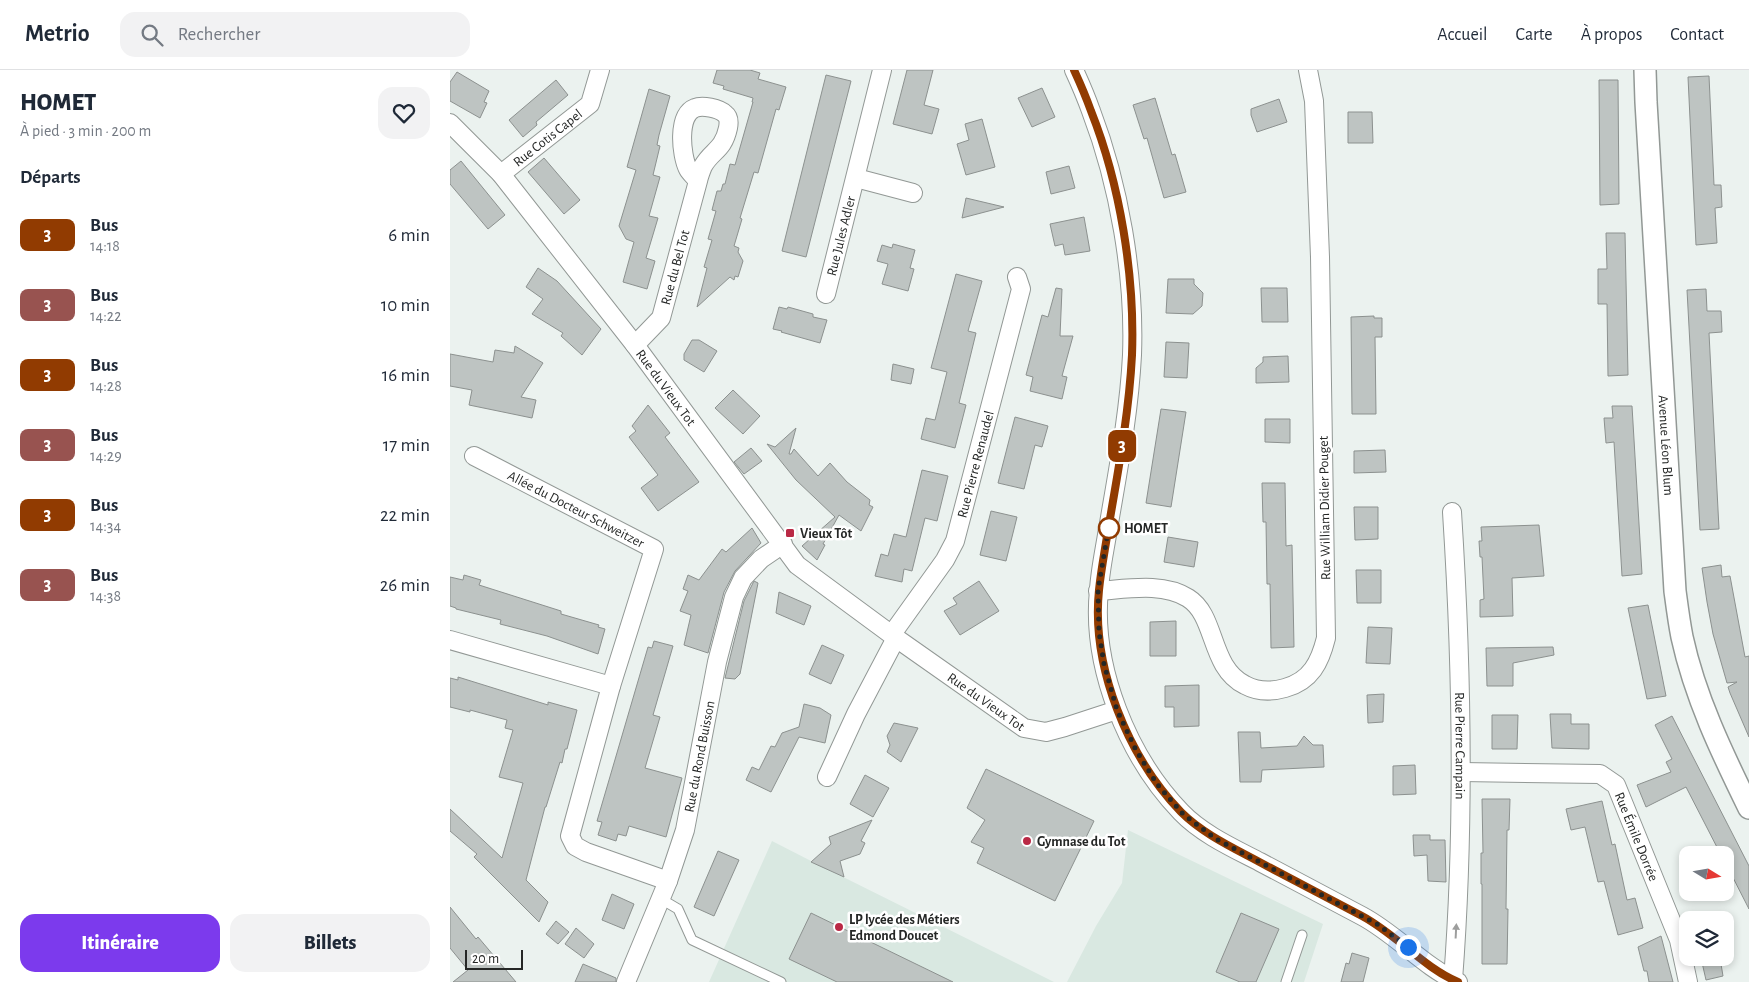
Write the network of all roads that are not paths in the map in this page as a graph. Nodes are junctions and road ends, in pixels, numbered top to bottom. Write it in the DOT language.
graph roads {
  1 [pos="600,70"];
  2 [pos="882,70"];
  3 [pos="1074,70"];
  4 [pos="1308,70"];
  5 [pos="1646,70"];
  6 [pos="450,123"];
  7 [pos="500,174"];
  8 [pos="856,178"];
  9 [pos="698,181"];
  10 [pos="913,193"];
  11 [pos="1017,277"];
  12 [pos="826,294"];
  13 [pos="635,345"];
  14 [pos="474,456"];
  15 [pos="1452,512"];
  16 [pos="783,544"];
  17 [pos="1098,590"];
  18 [pos="894,636"];
  19 [pos="450,640"];
  20 [pos="611,686"];
  21 [pos="1117,710"];
  22 [pos="1460,772"];
  23 [pos="827,777"];
  24 [pos="1749,808"];
  25 [pos="668,881"];
  26 [pos="661,898"];
  27 [pos="1302,935"];
  28 [pos="1455,981"];
  29 [pos="626,982"];
  30 [pos="781,982"];
  31 [pos="1286,982"];
  32 [pos="1688,982"];
  1 -- 7 [label="street, Rue Cotis Capel"];
  2 -- 8 [label="street, Rue Jules Adler"];
  3 -- 17 [label="street"];
  4 -- 17 [label="street, Rue William Didier Pouget"];
  5 -- 24 [label="street, Avenue Léon Blum"];
  6 -- 7 [label="street, Rue du Vieux Tot"];
  7 -- 13 [label="street, Rue du Vieux Tot"];
  8 -- 10 [label="street, Rue Jules Adler"];
  8 -- 12 [label="street, Rue Jules Adler"];
  9 -- 13 [label="street, Rue du Bel Tot"];
  11 -- 18 [label="street, Rue Pierre Renaudel"];
  13 -- 16 [label="street, Rue du Vieux Tot"];
  14 -- 20 [label="street, Allée du Docteur Schweitzer"];
  15 -- 22 [label="street, Rue Pierre Campain"];
  16 -- 18 [label="street, Rue du Vieux Tot"];
  16 -- 25 [label="street, Rue du Rond Buisson"];
  17 -- 21 [label="street"];
  18 -- 21 [label="street, Rue du Vieux Tot"];
  18 -- 23 [label="street"];
  19 -- 20 [label="street"];
  20 -- 25 [label="street"];
  21 -- 28 [label="street"];
  28 -- 22 [label="street, Rue Pierre Campain, one-way"];
  22 -- 32 [label="street, Rue Émile Dorrée"];
  25 -- 26 [label="street, Rue du Rond Buisson"];
  26 -- 29 [label="street, Rue du Rond Buisson"];
  26 -- 30 [label="lane"];
  27 -- 31 [label="lane"];
}
